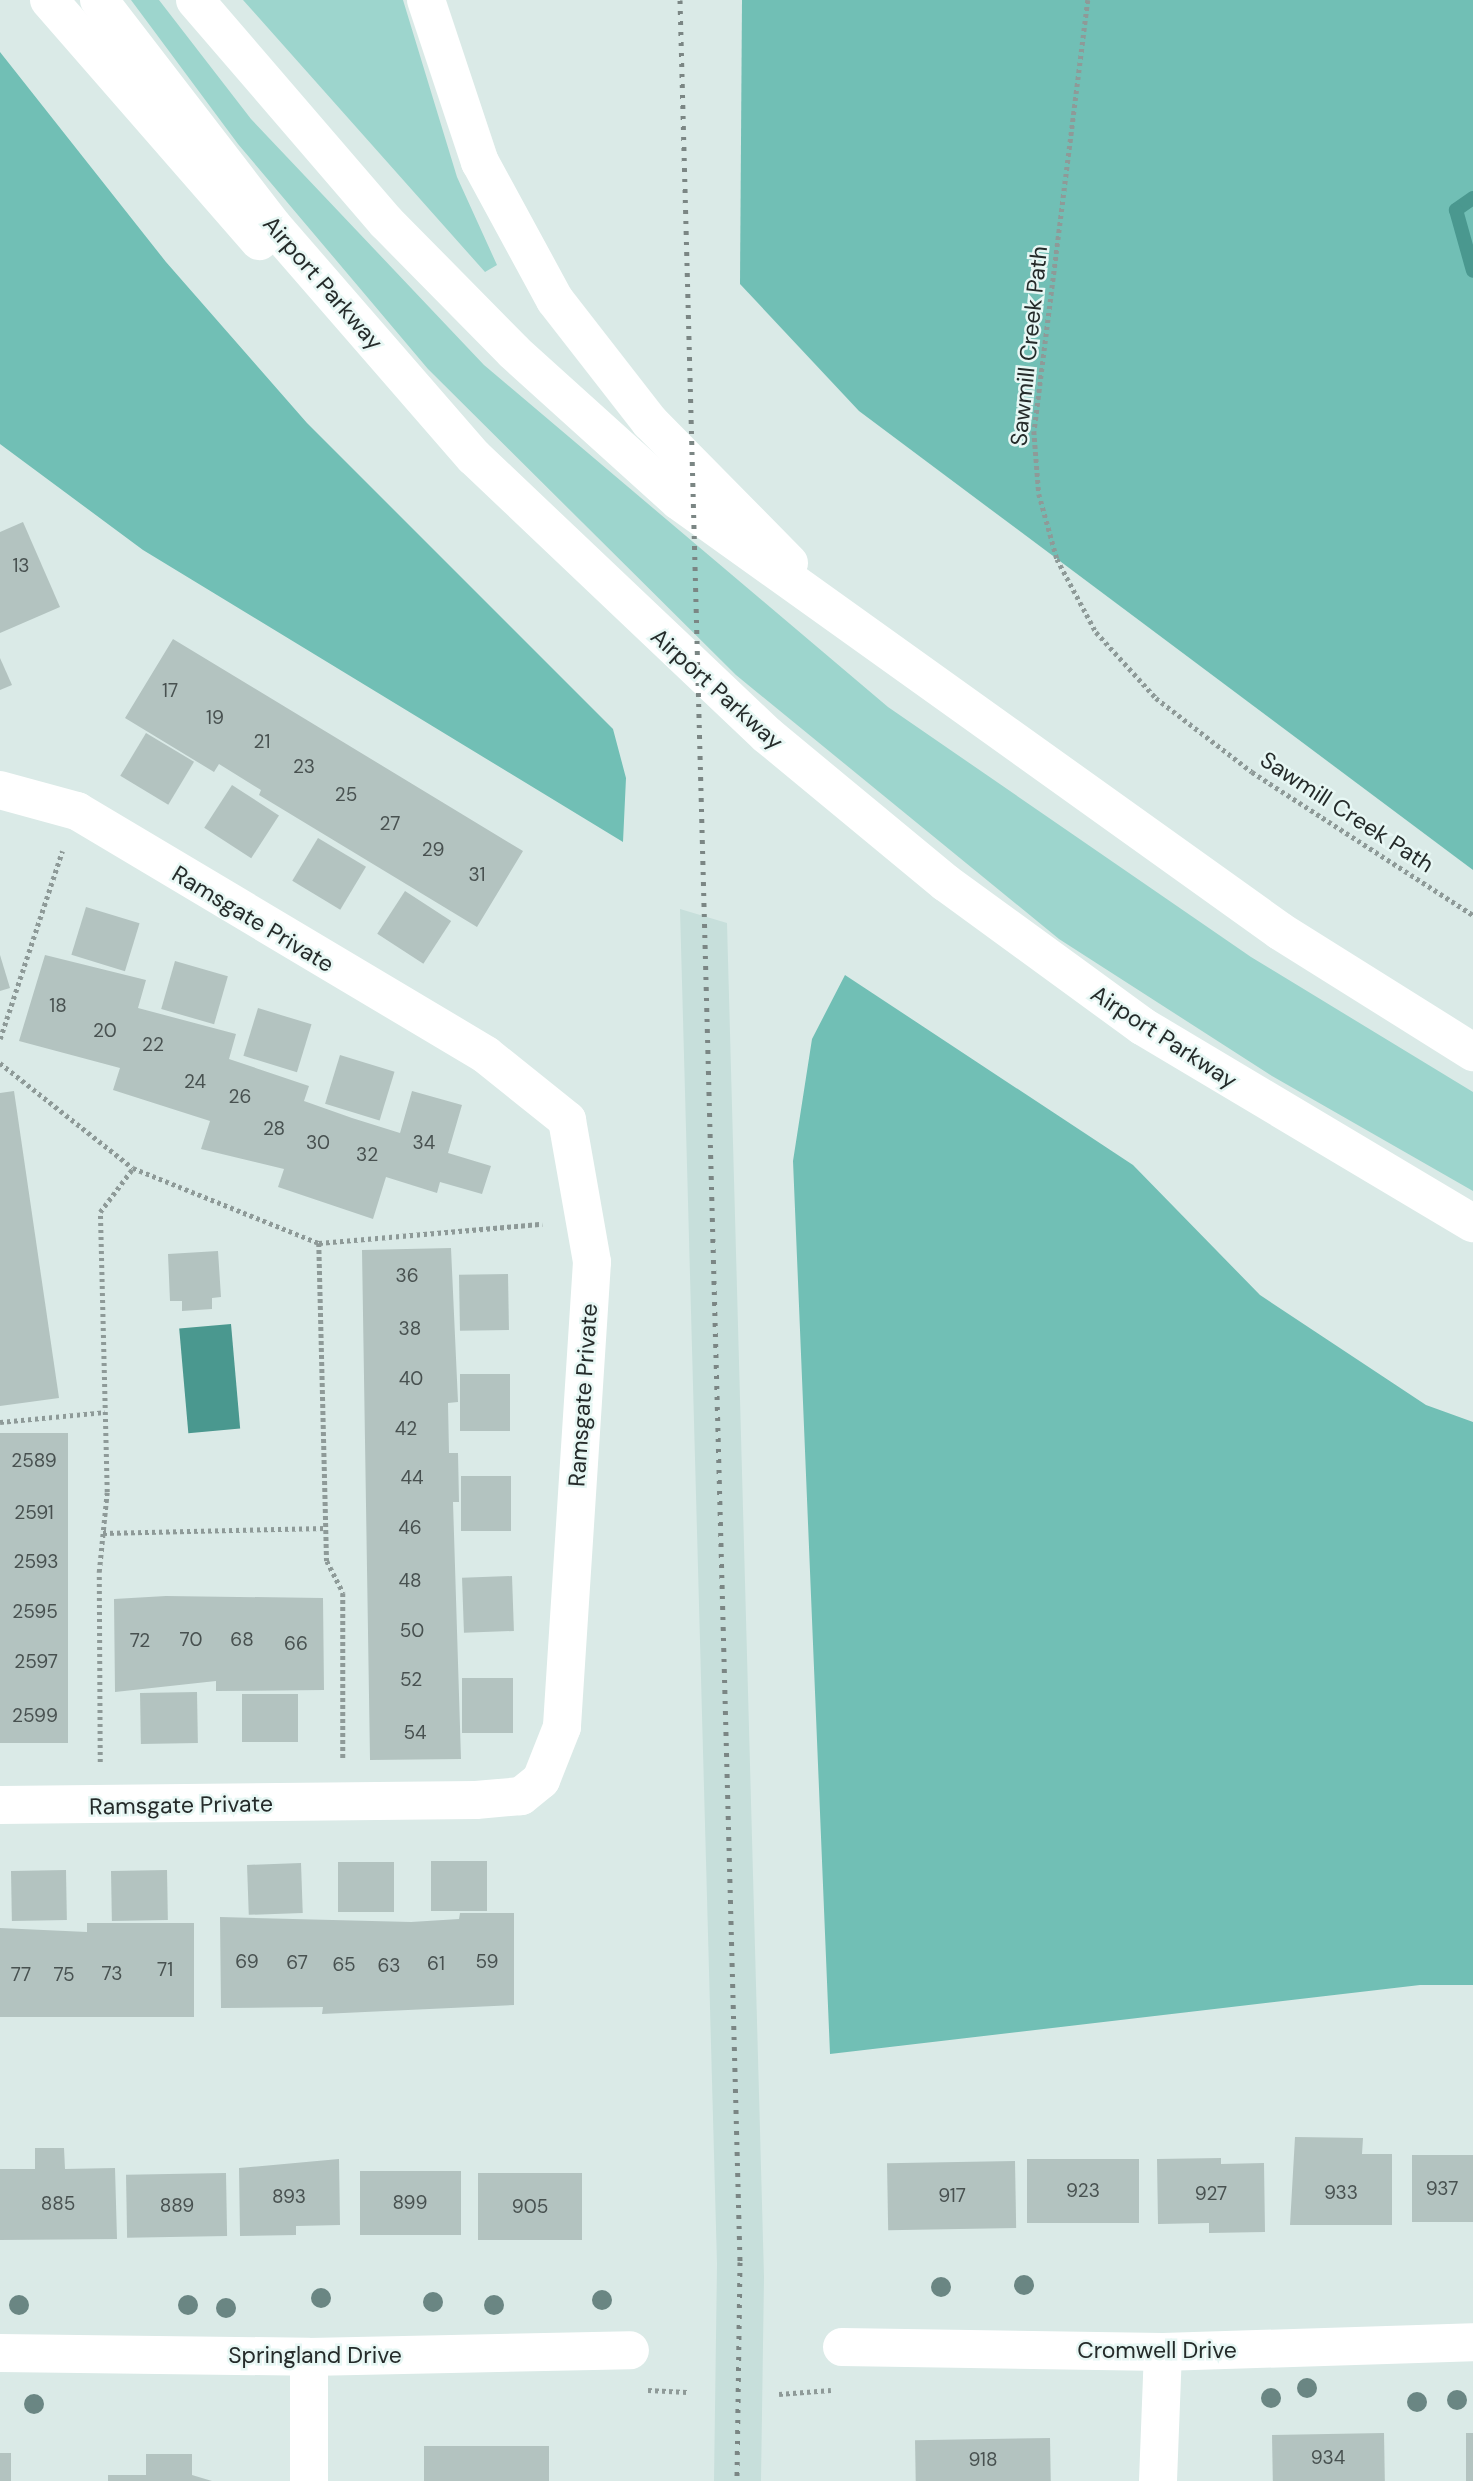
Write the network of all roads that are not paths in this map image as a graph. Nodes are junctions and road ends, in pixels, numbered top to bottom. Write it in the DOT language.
graph roads {
  1 [pos="49,0"];
  2 [pos="99,0"];
  3 [pos="195,0"];
  4 [pos="426,0"];
  5 [pos="436,414"];
  6 [pos="832,607"];
  7 [pos="0,790"];
  8 [pos="1473,1052"];
  9 [pos="1473,1223"];
  10 [pos="0,1805"];
  11 [pos="1473,2342"];
  12 [pos="842,2347"];
  13 [pos="630,2350"];
  14 [pos="1163,2352"];
  15 [pos="0,2353"];
  16 [pos="309,2357"];
  17 [pos="309,2481"];
  18 [pos="1158,2481"];
  1 -- 5 [label="main road"];
  2 -- 5 [label="main road, Airport Parkway"];
  3 -- 6 [label="main road"];
  4 -- 6 [label="main road"];
  5 -- 9 [label="main road, Airport Parkway"];
  6 -- 8 [label="main road"];
  7 -- 10 [label="main road, Ramsgate Private"];
  11 -- 14 [label="main road, Cromwell Drive"];
  12 -- 14 [label="main road, Cromwell Drive"];
  13 -- 16 [label="main road, Springland Drive"];
  14 -- 18 [label="main road"];
  15 -- 16 [label="main road, Springland Drive"];
  16 -- 17 [label="main road"];
}
